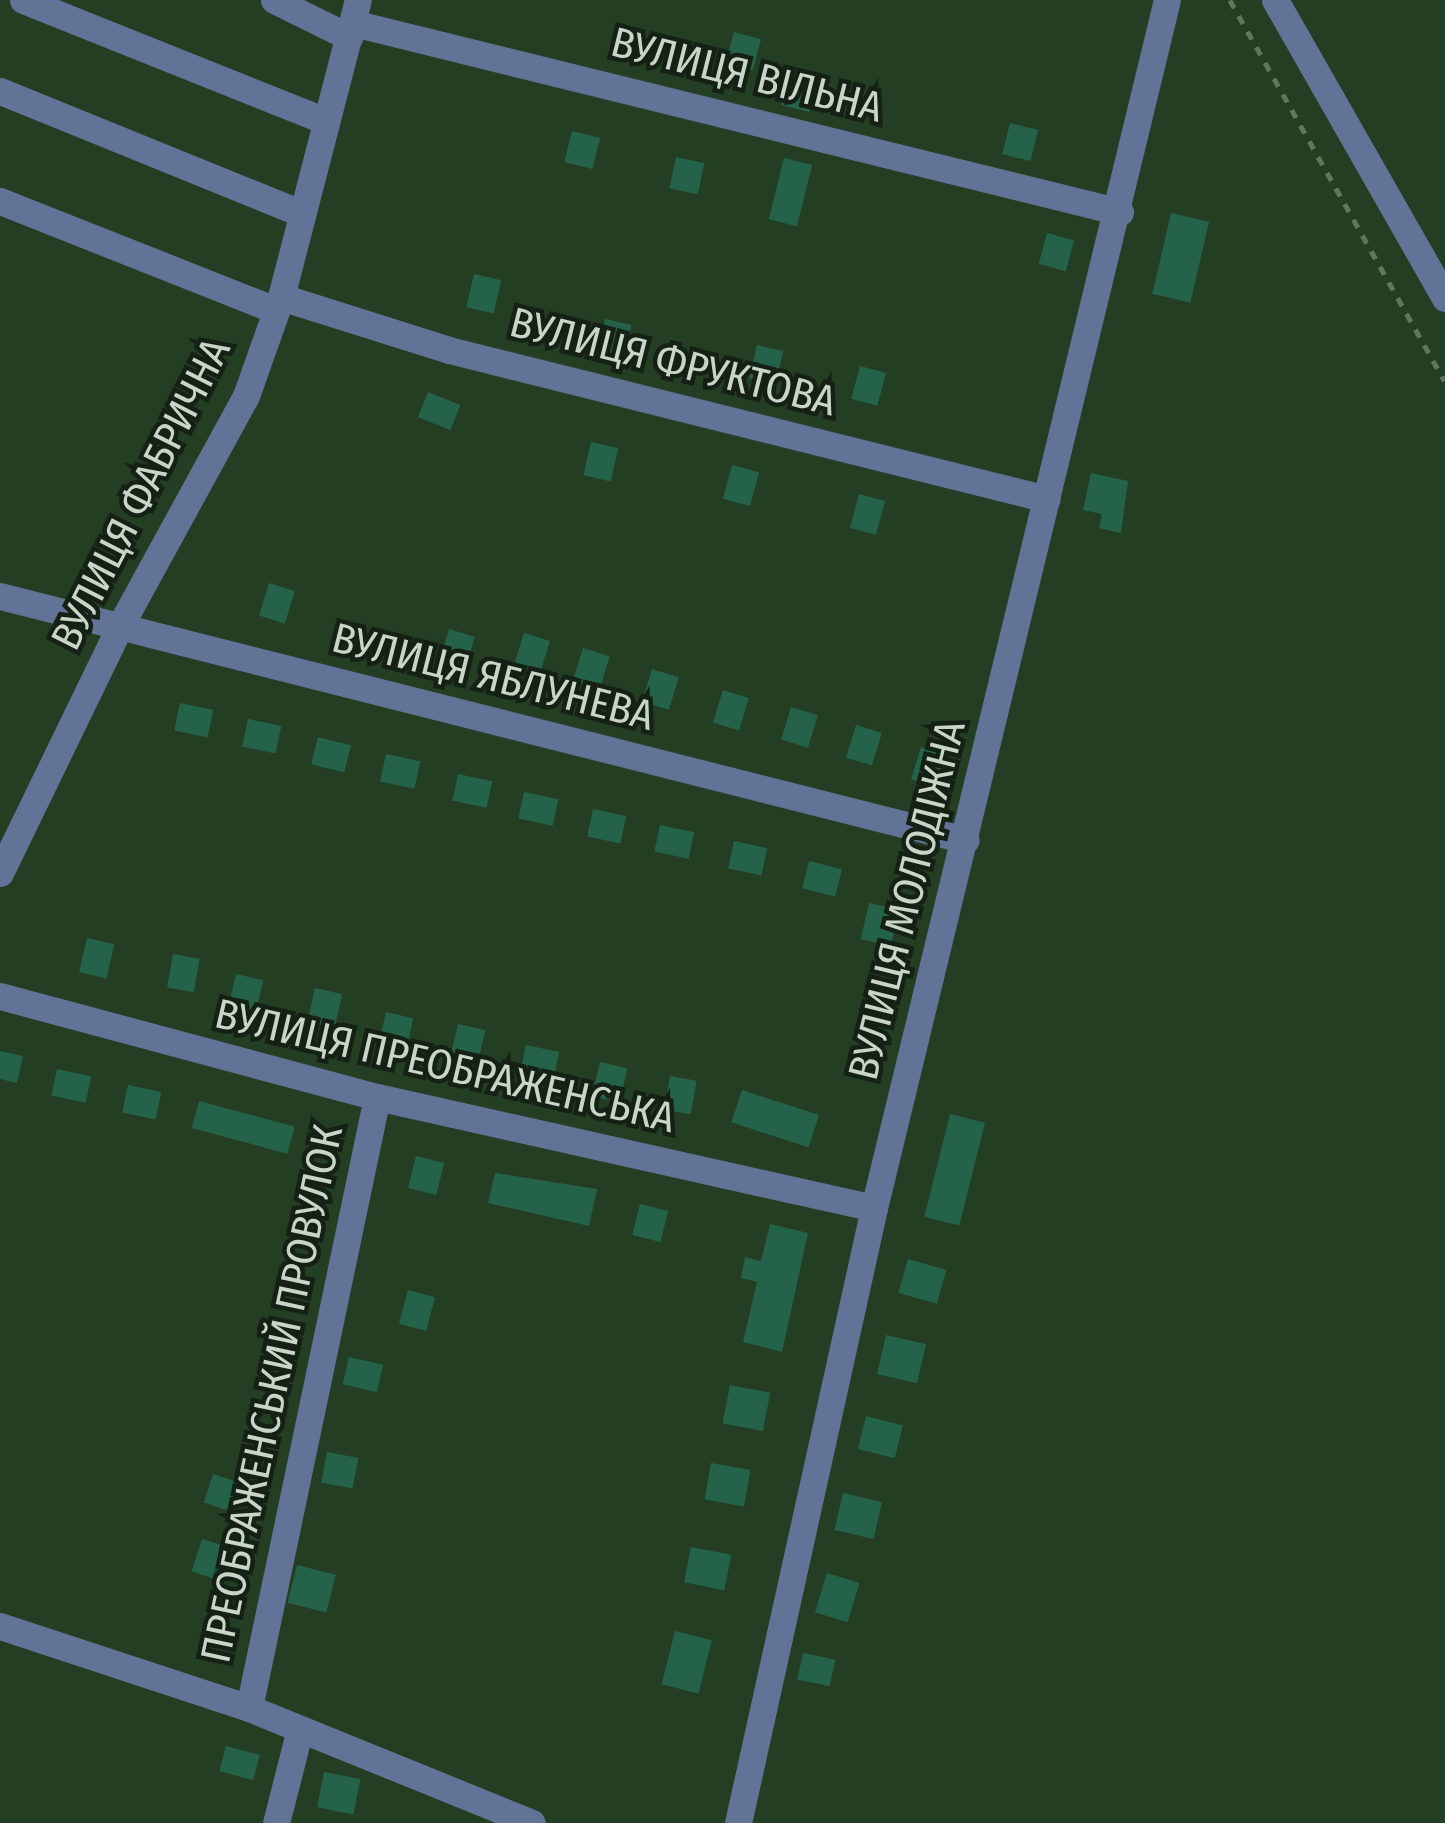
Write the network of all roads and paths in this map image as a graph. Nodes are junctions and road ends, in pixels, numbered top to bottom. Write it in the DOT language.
graph roads {
  1 [pos="22,0"];
  2 [pos="274,0"];
  3 [pos="1167,0"];
  4 [pos="1230,0"];
  5 [pos="1275,0"];
  6 [pos="353,20"];
  7 [pos="0,91"];
  8 [pos="326,121"];
  9 [pos="0,201"];
  10 [pos="1120,212"];
  11 [pos="301,213"];
  12 [pos="1445,298"];
  13 [pos="279,303"];
  14 [pos="1445,381"];
  15 [pos="1047,500"];
  16 [pos="0,596"];
  17 [pos="120,626"];
  18 [pos="966,840"];
  19 [pos="0,873"];
  20 [pos="0,996"];
  21 [pos="377,1097"];
  22 [pos="874,1208"];
  23 [pos="0,1626"];
  24 [pos="249,1708"];
  25 [pos="299,1733"];
  26 [pos="276,1823"];
  27 [pos="532,1823"];
  28 [pos="738,1823"];
  1 -- 8 [label="street"];
  2 -- 6 [label="street, ВУЛИЦЯ ВІЛЬНА"];
  3 -- 10 [label="street, ВУЛИЦЯ МОЛОДІЖНА"];
  4 -- 14 [label="path"];
  5 -- 12 [label="street"];
  6 -- 8 [label="street, ВУЛИЦЯ ФАБРИЧНА"];
  6 -- 10 [label="street, ВУЛИЦЯ ВІЛЬНА"];
  7 -- 11 [label="street"];
  8 -- 11 [label="street, ВУЛИЦЯ ФАБРИЧНА"];
  9 -- 13 [label="street, ВУЛИЦЯ ФРУКТОВА"];
  10 -- 15 [label="street, ВУЛИЦЯ МОЛОДІЖНА"];
  11 -- 13 [label="street, ВУЛИЦЯ ФАБРИЧНА"];
  13 -- 15 [label="street, ВУЛИЦЯ ФРУКТОВА"];
  13 -- 17 [label="street, ВУЛИЦЯ ФАБРИЧНА"];
  15 -- 18 [label="street, ВУЛИЦЯ МОЛОДІЖНА"];
  16 -- 17 [label="street, ВУЛИЦЯ ЯБЛУНЕВА"];
  17 -- 18 [label="street, ВУЛИЦЯ ЯБЛУНЕВА"];
  17 -- 19 [label="street, ВУЛИЦЯ ФАБРИЧНА"];
  18 -- 22 [label="street, ВУЛИЦЯ МОЛОДІЖНА"];
  20 -- 21 [label="street, ВУЛИЦЯ ПРЕОБРАЖЕНСЬКА"];
  21 -- 22 [label="street, ВУЛИЦЯ ПРЕОБРАЖЕНСЬКА"];
  21 -- 24 [label="street, ПРЕОБРАЖЕНСЬКИЙ ПРОВУЛОК"];
  22 -- 28 [label="street, ВУЛИЦЯ МОЛОДІЖНА"];
  23 -- 24 [label="street"];
  24 -- 25 [label="street"];
  25 -- 26 [label="street"];
  25 -- 27 [label="street"];
}
